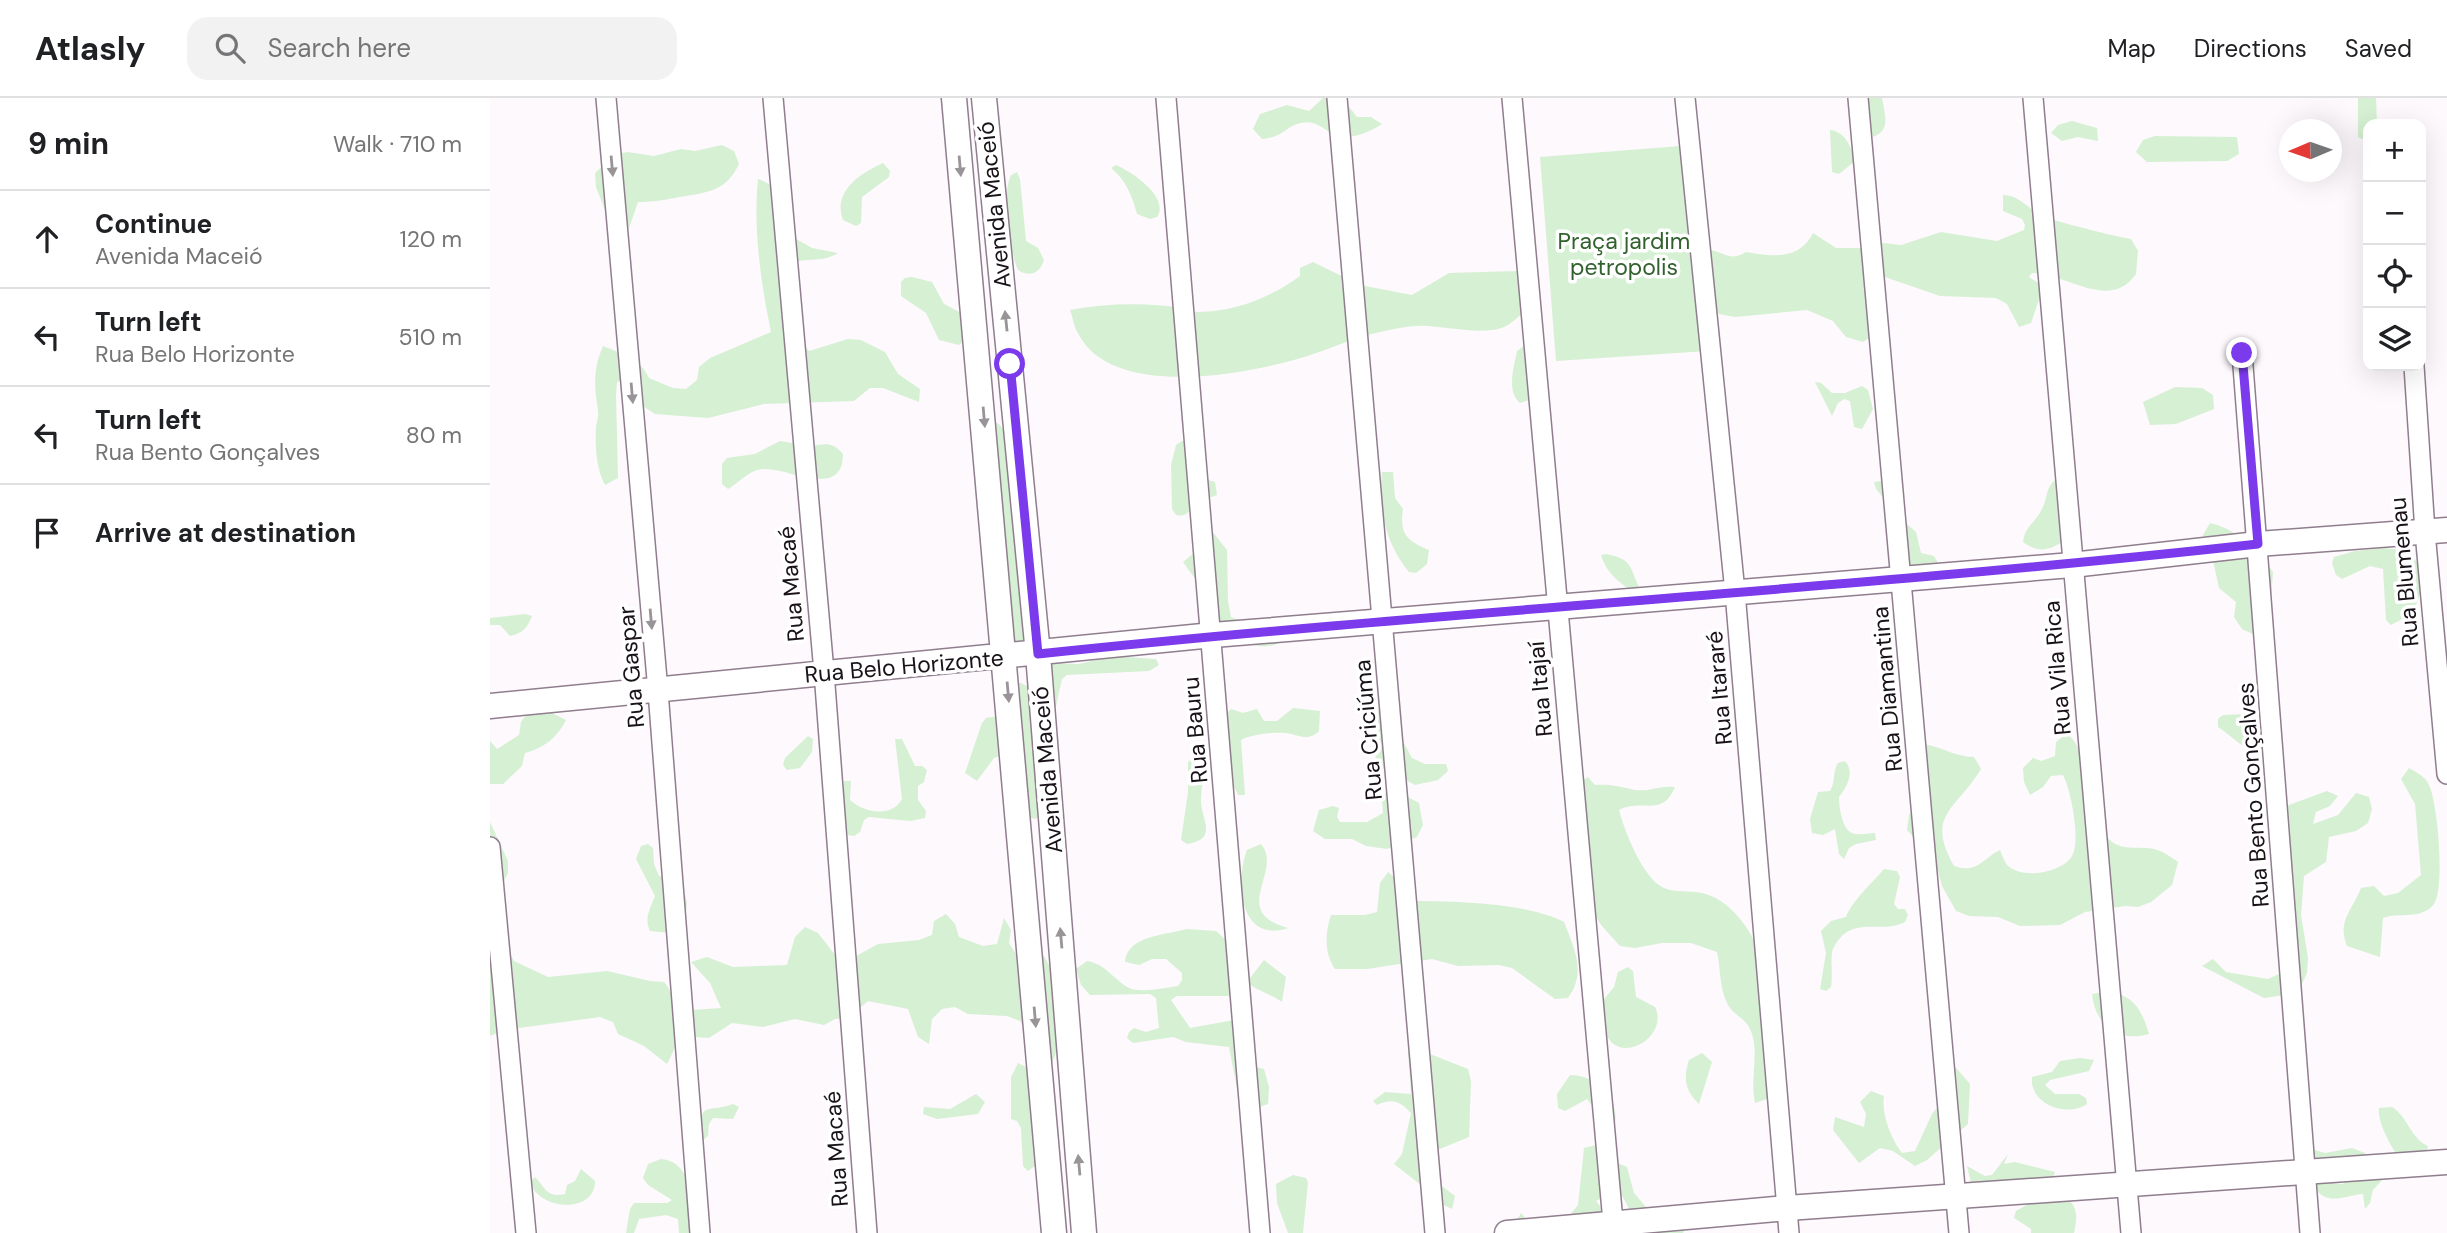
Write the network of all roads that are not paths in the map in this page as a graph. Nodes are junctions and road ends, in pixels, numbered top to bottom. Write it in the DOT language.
graph roads {
  1 [pos="606,98"];
  2 [pos="773,98"];
  3 [pos="954,98"];
  4 [pos="984,98"];
  5 [pos="1166,98"];
  6 [pos="1337,98"];
  7 [pos="1512,98"];
  8 [pos="1685,98"];
  9 [pos="1858,98"];
  10 [pos="2033,98"];
  11 [pos="2242,353"];
  12 [pos="2415,371"];
  13 [pos="2436,531"];
  14 [pos="2258,544"];
  15 [pos="2072,565"];
  16 [pos="1902,579"];
  17 [pos="1735,592"];
  18 [pos="1558,607"];
  19 [pos="1383,621"];
  20 [pos="1213,635"];
  21 [pos="1038,654"];
  22 [pos="1004,657"];
  23 [pos="824,672"];
  24 [pos="658,691"];
  25 [pos="490,706"];
  26 [pos="2447,774"];
  27 [pos="490,847"];
  28 [pos="2447,1162"];
  29 [pos="2305,1173"];
  30 [pos="2127,1184"];
  31 [pos="1956,1196"];
  32 [pos="1787,1208"];
  33 [pos="1613,1228"];
  34 [pos="526,1233"];
  35 [pos="700,1233"];
  36 [pos="867,1233"];
  37 [pos="1054,1233"];
  38 [pos="1084,1233"];
  39 [pos="1260,1233"];
  40 [pos="1434,1233"];
  41 [pos="1507,1233"];
  42 [pos="1789,1233"];
  43 [pos="1959,1233"];
  44 [pos="2131,1233"];
  45 [pos="2310,1233"];
  1 -- 24 [label="street, Rua Gaspar, one-way"];
  2 -- 23 [label="street, Rua Macaé"];
  3 -- 22 [label="street, Avenida Maceió, one-way"];
  21 -- 4 [label="street, Avenida Maceió, one-way"];
  5 -- 20 [label="street, Rua Bauru"];
  6 -- 19 [label="street, Rua Criciúma"];
  7 -- 18 [label="street, Rua Itajaí"];
  8 -- 17 [label="street, Rua Itararé"];
  9 -- 16 [label="street, Rua Diamantina"];
  10 -- 15 [label="street, Rua Vila Rica"];
  11 -- 14 [label="street, Rua Bento Gonçalves"];
  12 -- 13 [label="street, Rua Blumenau"];
  13 -- 14 [label="street, Rua Belo Horizonte"];
  13 -- 26 [label="street, Rua Blumenau"];
  14 -- 15 [label="street, Rua Belo Horizonte"];
  14 -- 29 [label="street, Rua Bento Gonçalves"];
  15 -- 16 [label="street, Rua Belo Horizonte"];
  15 -- 30 [label="street, Rua Vila Rica"];
  16 -- 17 [label="street, Rua Belo Horizonte"];
  16 -- 31 [label="street, Rua Diamantina"];
  17 -- 18 [label="street, Rua Belo Horizonte"];
  17 -- 32 [label="street, Rua Itararé"];
  18 -- 19 [label="street, Rua Belo Horizonte"];
  18 -- 33 [label="street, Rua Itajaí"];
  19 -- 20 [label="street, Rua Belo Horizonte"];
  19 -- 40 [label="street, Rua Criciúma"];
  20 -- 21 [label="street, Rua Belo Horizonte"];
  20 -- 39 [label="street, Rua Bauru"];
  21 -- 22 [label="street, Rua Belo Horizonte"];
  38 -- 21 [label="street, Avenida Maceió, one-way"];
  22 -- 23 [label="street, Rua Belo Horizonte"];
  22 -- 37 [label="street, Avenida Maceió, one-way"];
  23 -- 24 [label="street, Rua Belo Horizonte"];
  23 -- 36 [label="street, Rua Macaé"];
  24 -- 25 [label="street, Rua Belo Horizonte"];
  24 -- 35 [label="street, Rua Gaspar"];
  27 -- 34 [label="street"];
  28 -- 29 [label="street"];
  29 -- 30 [label="street"];
  29 -- 45 [label="street, Rua Bento Gonçalves"];
  30 -- 31 [label="street"];
  30 -- 44 [label="street, Rua Vila Rica"];
  31 -- 32 [label="street"];
  31 -- 43 [label="street, Rua Diamantina"];
  32 -- 33 [label="street"];
  32 -- 42 [label="street, Rua Itararé"];
  33 -- 41 [label="street"];
}
